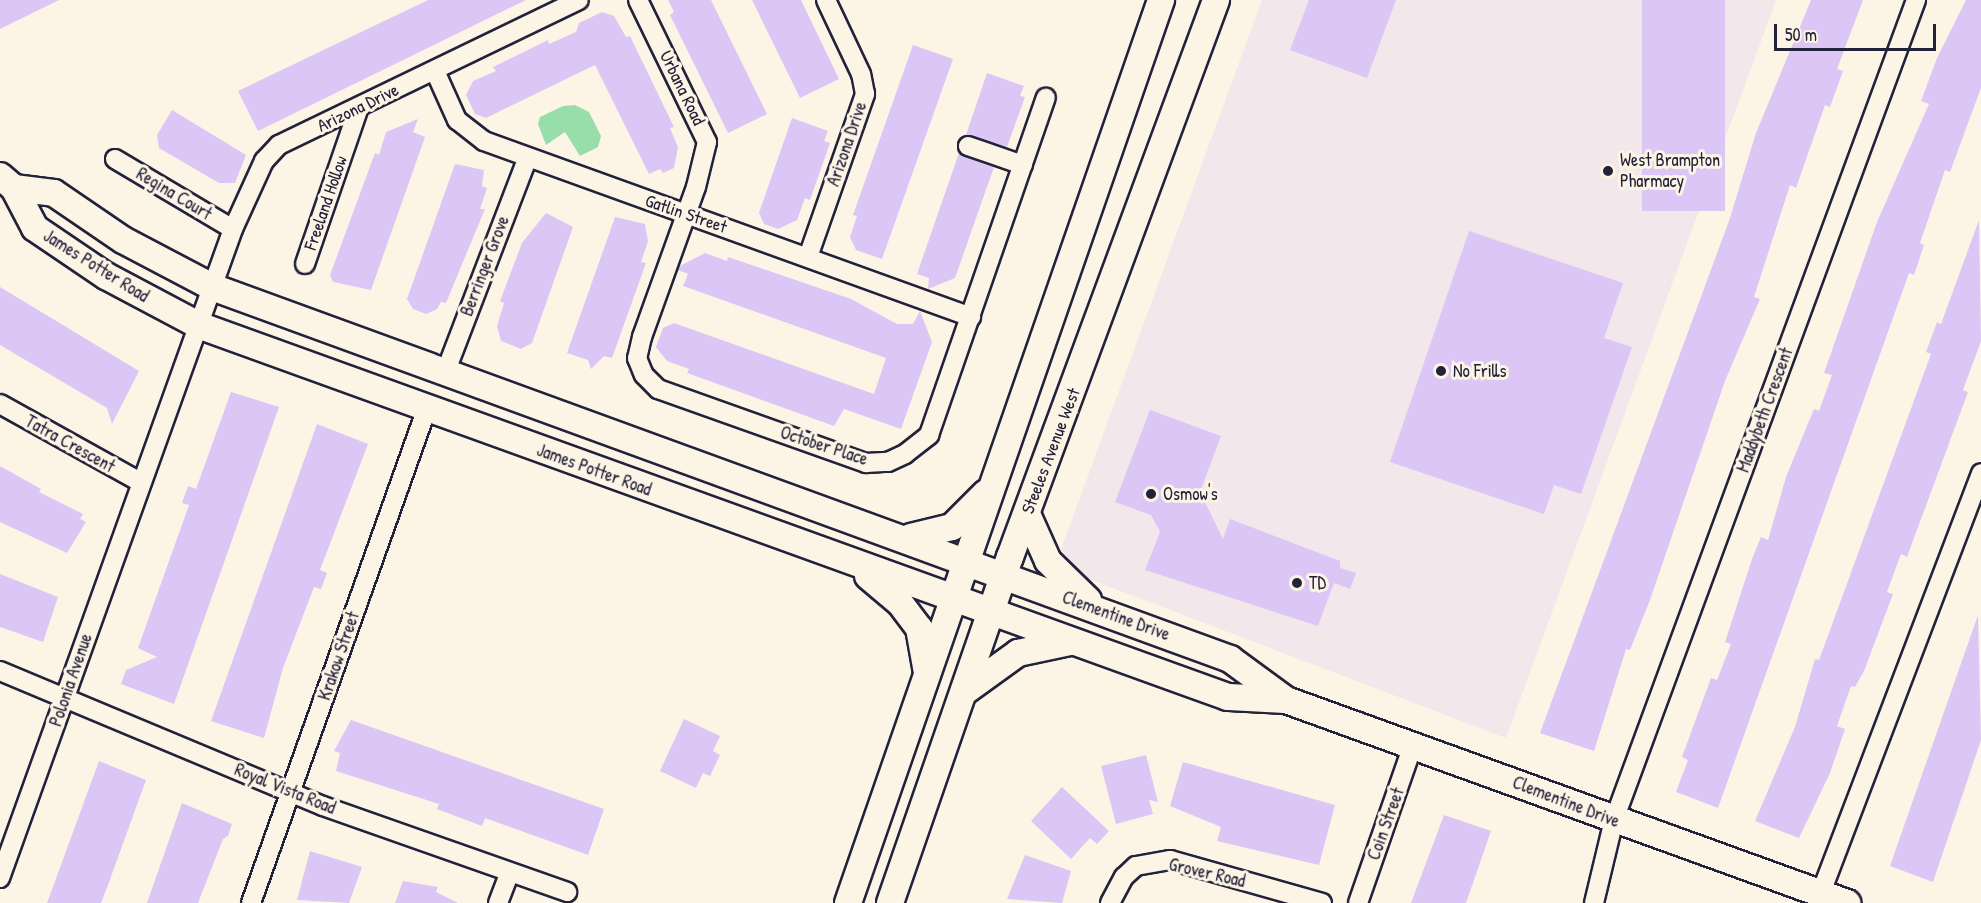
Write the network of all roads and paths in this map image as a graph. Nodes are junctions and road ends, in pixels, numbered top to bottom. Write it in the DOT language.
graph roads {
  1 [pos="579,0"];
  2 [pos="638,0"];
  3 [pos="826,0"];
  4 [pos="1161,0"];
  5 [pos="1216,0"];
  6 [pos="1916,0"];
  7 [pos="435,71"];
  8 [pos="1046,98"];
  9 [pos="359,107"];
  10 [pos="968,146"];
  11 [pos="115,159"];
  12 [pos="527,159"];
  13 [pos="1023,165"];
  14 [pos="7,182"];
  15 [pos="687,214"];
  16 [pos="233,229"];
  17 [pos="808,257"];
  18 [pos="305,264"];
  19 [pos="212,287"];
  20 [pos="971,317"];
  21 [pos="198,325"];
  22 [pos="446,373"];
  23 [pos="0,404"];
  24 [pos="427,408"];
  25 [pos="1001,466"];
  26 [pos="1981,473"];
  27 [pos="140,482"];
  28 [pos="1027,514"];
  29 [pos="884,532"];
  30 [pos="969,560"];
  31 [pos="856,566"];
  32 [pos="1003,576"];
  33 [pos="954,600"];
  34 [pos="1097,609"];
  35 [pos="991,612"];
  36 [pos="1070,642"];
  37 [pos="0,671"];
  38 [pos="924,690"];
  39 [pos="964,692"];
  40 [pos="66,695"];
  41 [pos="1286,700"];
  42 [pos="1413,745"];
  43 [pos="291,792"];
  44 [pos="1614,820"];
  45 [pos="509,874"];
  46 [pos="0,878"];
  47 [pos="567,892"];
  48 [pos="1818,899"];
  49 [pos="250,903"];
  50 [pos="498,903"];
  51 [pos="848,903"];
  52 [pos="890,903"];
  53 [pos="1110,903"];
  54 [pos="1322,903"];
  55 [pos="1358,903"];
  56 [pos="1594,903"];
  57 [pos="1847,903"];
  1 -- 7 [label="street, Arizona Drive"];
  2 -- 15 [label="street, Urbana Road"];
  3 -- 17 [label="street, Arizona Drive"];
  4 -- 25 [label="main road"];
  5 -- 28 [label="main road, Steeles Avenue West"];
  6 -- 44 [label="street, Maddybeth Crescent"];
  7 -- 9 [label="street, Arizona Drive"];
  7 -- 12 [label="street, Gatlin Street"];
  8 -- 13 [label="street, October Place"];
  9 -- 16 [label="street, Arizona Drive"];
  9 -- 18 [label="street, Freeland Hollow"];
  10 -- 13 [label="street"];
  11 -- 16 [label="street, Regina Court"];
  12 -- 15 [label="street, Gatlin Street"];
  12 -- 22 [label="street, Berringer Grove"];
  13 -- 20 [label="street, October Place"];
  14 -- 19 [label="main road, James Potter Road"];
  14 -- 21 [label="main road, James Potter Road"];
  15 -- 17 [label="street, Gatlin Street"];
  15 -- 20 [label="street, October Place"];
  16 -- 19 [label="street, Arizona Drive"];
  17 -- 20 [label="street, Gatlin Street"];
  19 -- 21 [label="street"];
  19 -- 22 [label="main road, James Potter Road"];
  21 -- 24 [label="main road, James Potter Road"];
  21 -- 27 [label="street"];
  22 -- 29 [label="main road, James Potter Road"];
  23 -- 27 [label="street, Tatra Crescent"];
  24 -- 31 [label="main road, James Potter Road"];
  24 -- 43 [label="street, Krakow Street"];
  25 -- 29 [label="main road"];
  25 -- 30 [label="main road"];
  26 -- 48 [label="street"];
  27 -- 40 [label="street, Polonia Avenue"];
  28 -- 32 [label="main road, Steeles Avenue West"];
  28 -- 34 [label="main road"];
  29 -- 30 [label="main road, James Potter Road"];
  30 -- 32 [label="main road, James Potter Road"];
  30 -- 33 [label="main road"];
  31 -- 33 [label="main road, James Potter Road"];
  31 -- 38 [label="main road"];
  32 -- 34 [label="main road, Clementine Drive"];
  32 -- 35 [label="main road, Steeles Avenue West"];
  33 -- 35 [label="main road, James Potter Road"];
  33 -- 38 [label="main road"];
  34 -- 41 [label="main road, Clementine Drive"];
  35 -- 36 [label="main road, Clementine Drive"];
  35 -- 39 [label="main road, Steeles Avenue West"];
  36 -- 39 [label="main road"];
  36 -- 41 [label="main road, Clementine Drive"];
  37 -- 40 [label="street"];
  38 -- 51 [label="main road"];
  39 -- 52 [label="main road, Steeles Avenue West"];
  40 -- 43 [label="street, Royal Vista Road"];
  40 -- 46 [label="street, Polonia Avenue"];
  41 -- 42 [label="main road, Clementine Drive"];
  42 -- 44 [label="main road, Clementine Drive"];
  42 -- 55 [label="street, Coin Street"];
  43 -- 45 [label="street, Royal Vista Road"];
  43 -- 49 [label="street, Krakow Street"];
  44 -- 48 [label="main road, Clementine Drive"];
  44 -- 56 [label="street, Maddybeth Crescent"];
  45 -- 47 [label="street, Royal Vista Road"];
  45 -- 50 [label="street"];
  48 -- 57 [label="main road, Clementine Drive"];
  53 -- 54 [label="street, Grover Road"];
}
